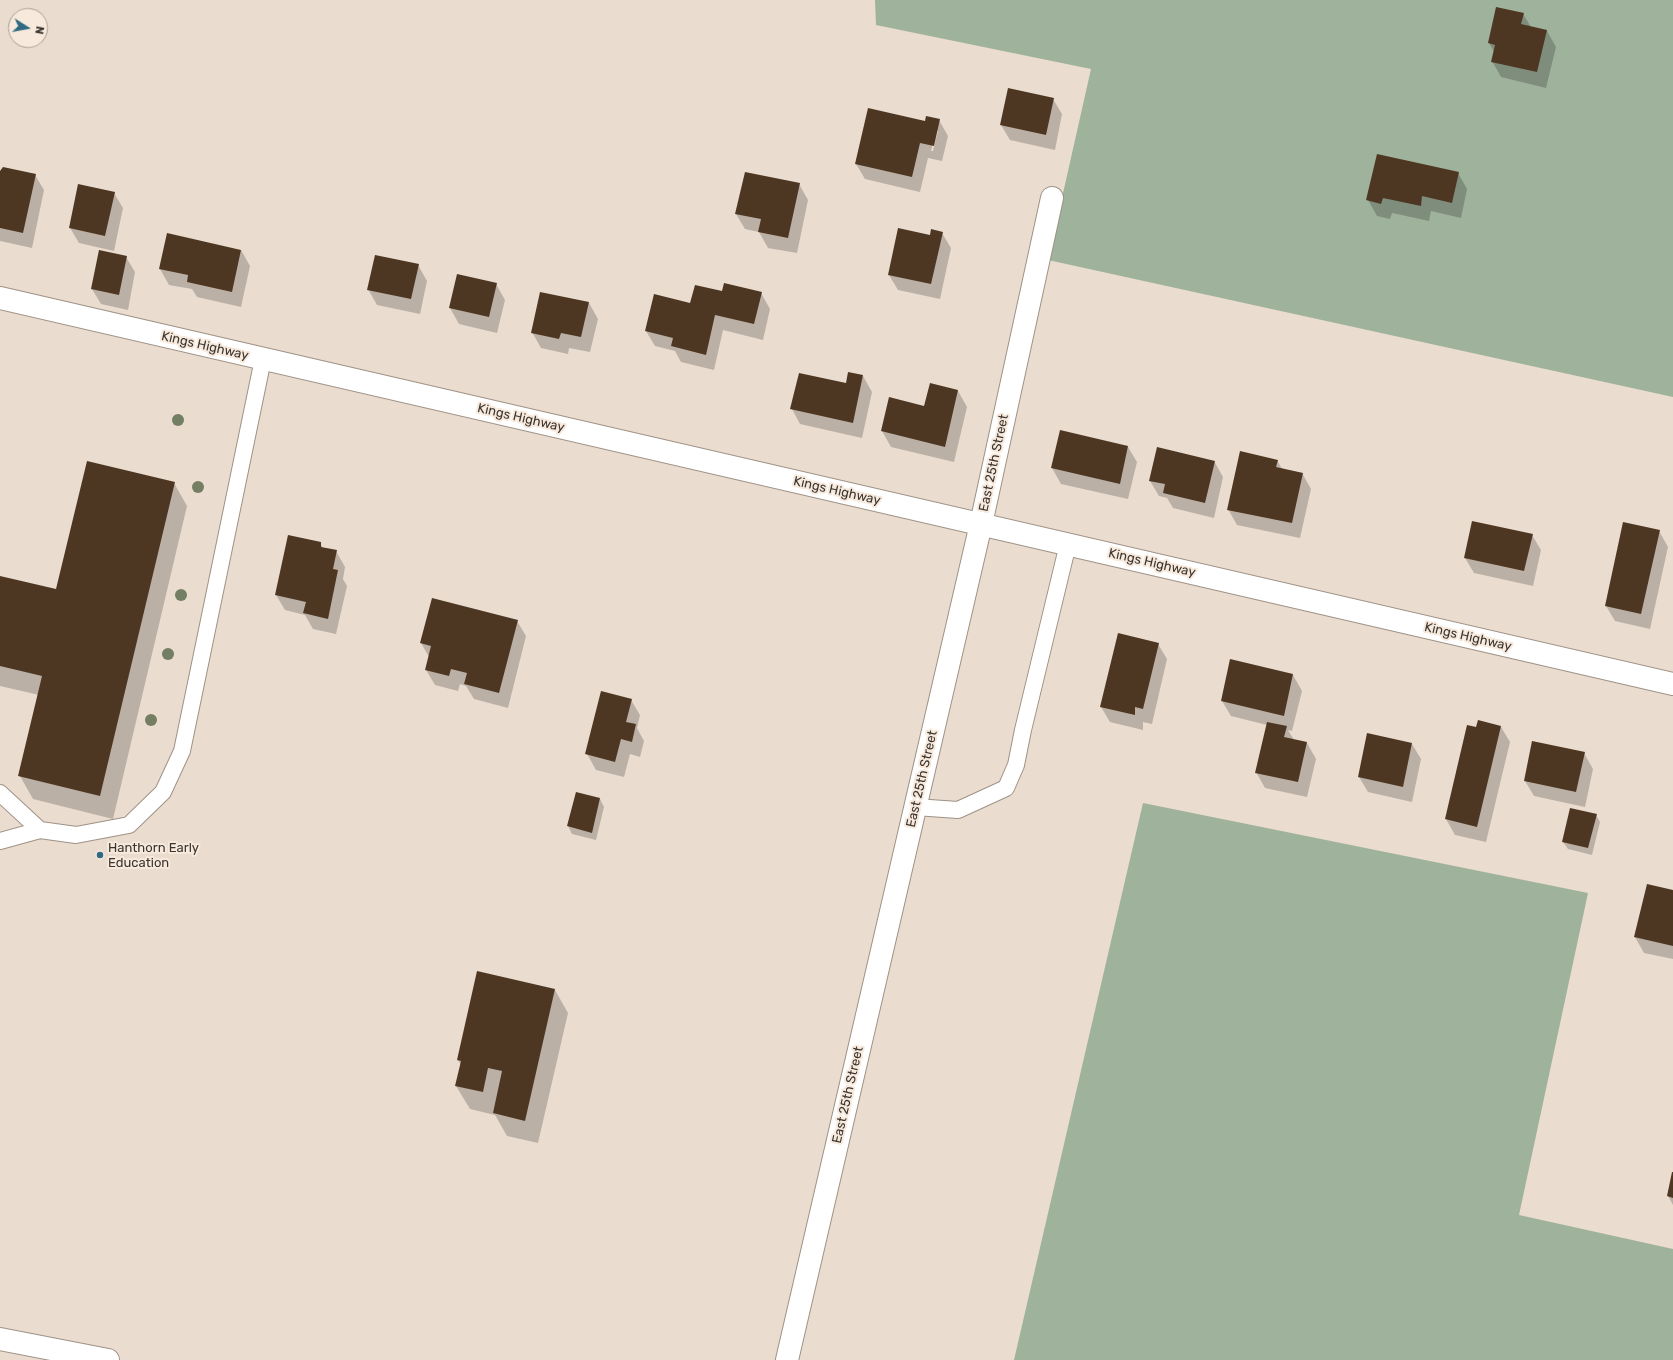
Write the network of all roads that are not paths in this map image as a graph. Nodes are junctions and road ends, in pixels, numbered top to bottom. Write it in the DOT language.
graph roads {
  1 [pos="1052,198"];
  2 [pos="0,298"];
  3 [pos="263,359"];
  4 [pos="981,524"];
  5 [pos="1068,544"];
  6 [pos="1673,684"];
  7 [pos="0,793"];
  8 [pos="915,806"];
  9 [pos="40,830"];
  10 [pos="0,841"];
  11 [pos="0,1338"];
  12 [pos="108,1360"];
  13 [pos="787,1360"];
  1 -- 4 [label="street, East 25th Street"];
  2 -- 3 [label="street, Kings Highway"];
  3 -- 4 [label="street, Kings Highway"];
  3 -- 9 [label="lane"];
  4 -- 5 [label="street, Kings Highway"];
  4 -- 8 [label="street, East 25th Street"];
  5 -- 6 [label="street, Kings Highway"];
  5 -- 8 [label="lane"];
  7 -- 9 [label="lane"];
  8 -- 13 [label="street, East 25th Street"];
  9 -- 10 [label="lane"];
  11 -- 12 [label="street"];
}
